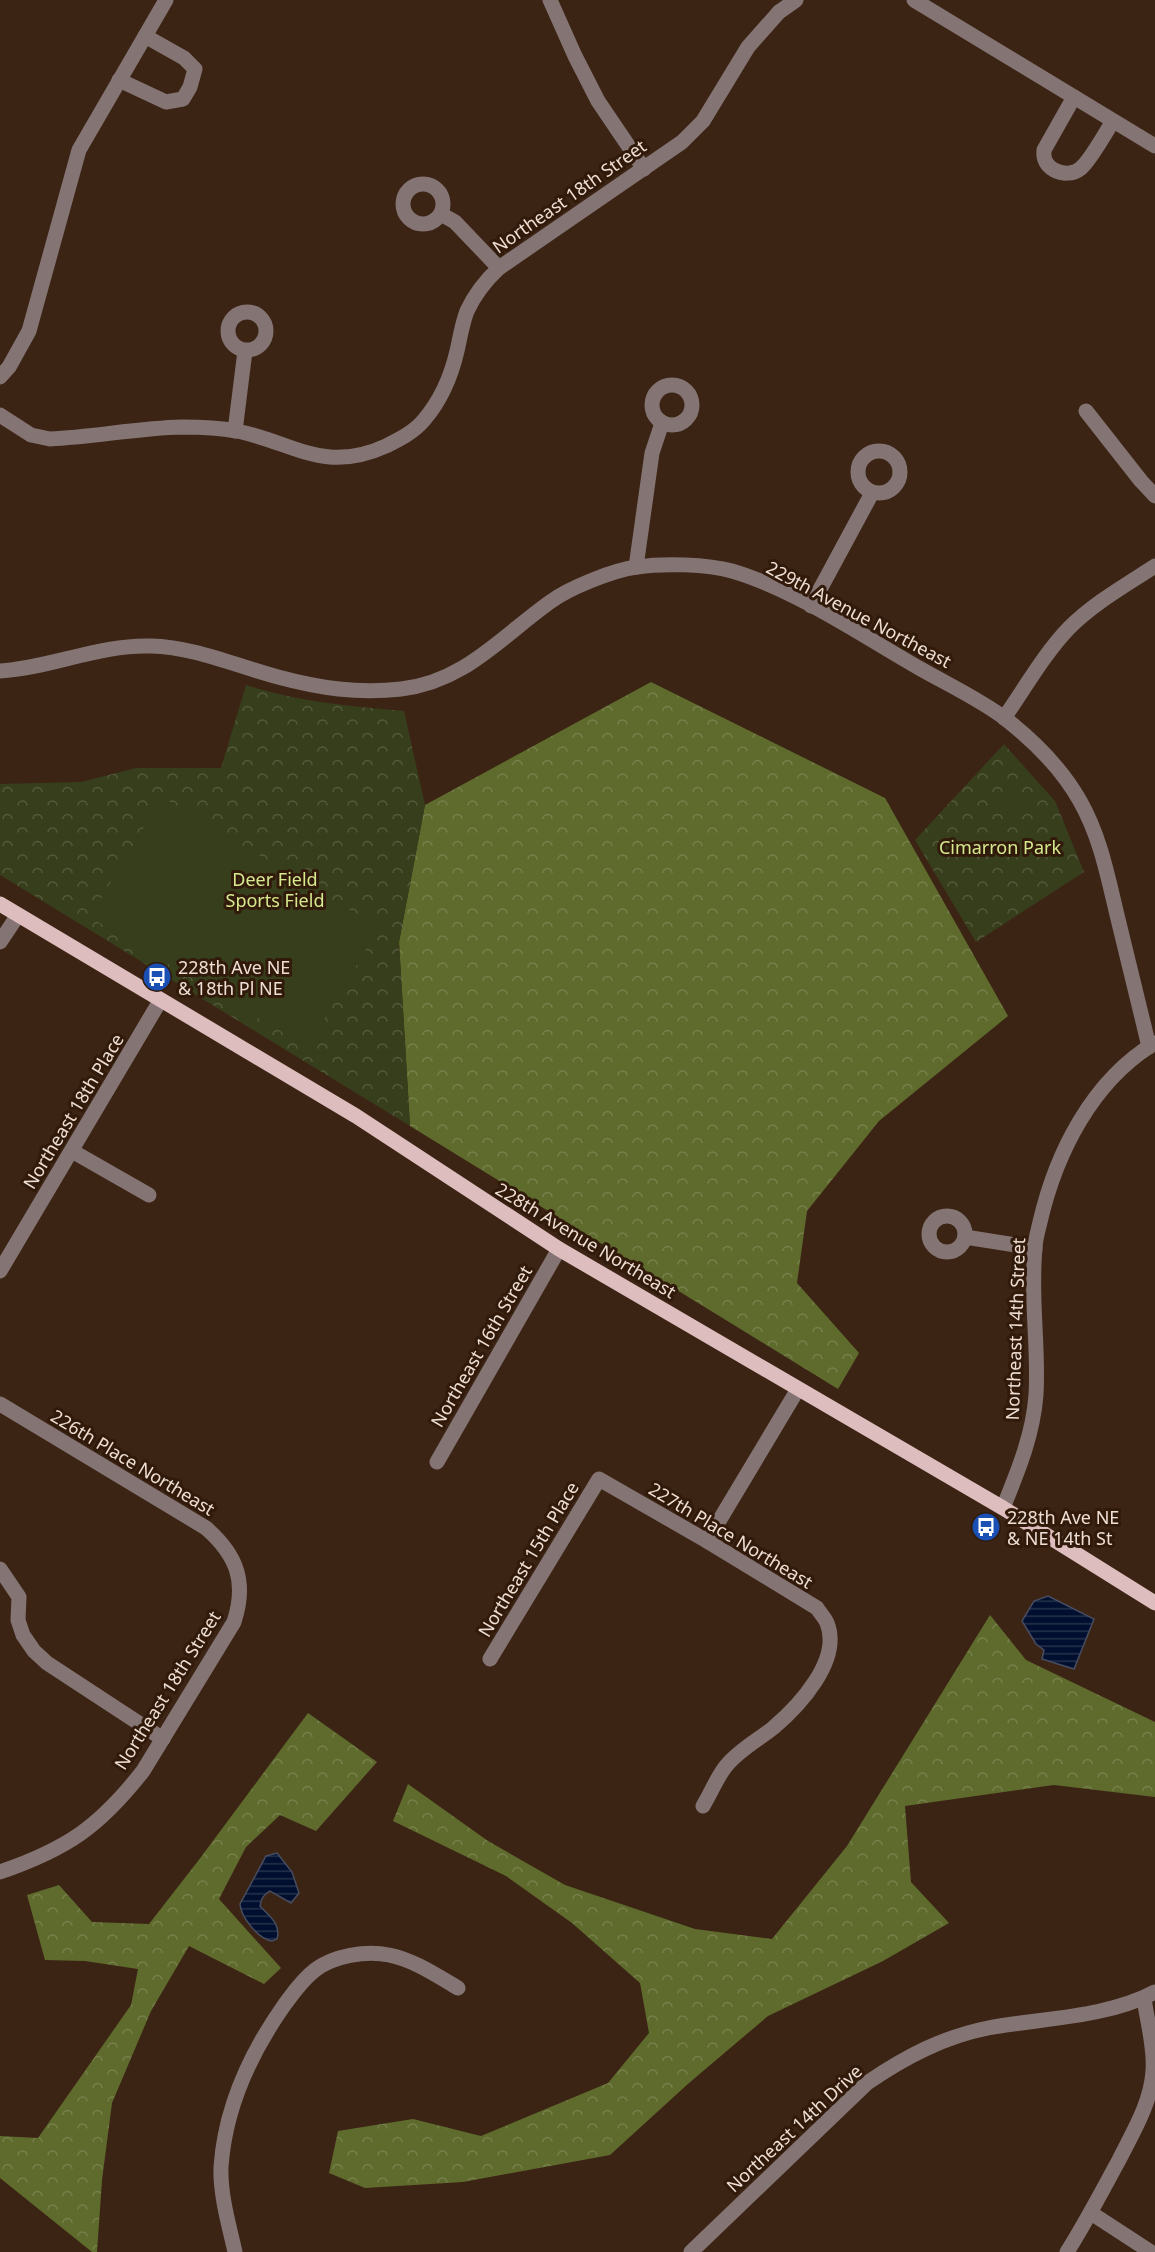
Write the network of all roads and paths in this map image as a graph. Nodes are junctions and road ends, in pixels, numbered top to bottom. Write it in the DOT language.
graph roads {
  1 [pos="166,0"];
  2 [pos="550,0"];
  3 [pos="796,0"];
  4 [pos="915,0"];
  5 [pos="145,36"];
  6 [pos="119,80"];
  7 [pos="1074,97"];
  8 [pos="1113,121"];
  9 [pos="1155,146"];
  10 [pos="644,169"];
  11 [pos="441,214"];
  12 [pos="499,267"];
  13 [pos="245,351"];
  14 [pos="0,377"];
  15 [pos="1086,411"];
  16 [pos="0,416"];
  17 [pos="662,423"];
  18 [pos="236,431"];
  19 [pos="872,493"];
  20 [pos="1155,496"];
  21 [pos="1155,566"];
  22 [pos="636,567"];
  23 [pos="811,606"];
  24 [pos="0,671"];
  25 [pos="1004,718"];
  26 [pos="0,904"];
  27 [pos="18,915"];
  28 [pos="0,942"];
  29 [pos="160,1001"];
  30 [pos="1152,1045"];
  31 [pos="72,1151"];
  32 [pos="149,1195"];
  33 [pos="965,1237"];
  34 [pos="1035,1248"];
  35 [pos="559,1249"];
  36 [pos="0,1271"];
  37 [pos="798,1389"];
  38 [pos="0,1404"];
  39 [pos="437,1462"];
  40 [pos="598,1479"];
  41 [pos="1003,1508"];
  42 [pos="707,1541"];
  43 [pos="235,1564"];
  44 [pos="0,1569"];
  45 [pos="1155,1603"];
  46 [pos="490,1659"];
  47 [pos="163,1739"];
  48 [pos="704,1806"];
  49 [pos="0,1872"];
  50 [pos="458,1988"];
  51 [pos="1149,1995"];
  52 [pos="1091,2213"];
  53 [pos="235,2252"];
  54 [pos="691,2252"];
  55 [pos="1067,2252"];
  56 [pos="1151,2252"];
  1 -- 5 [label="street"];
  2 -- 10 [label="street"];
  3 -- 10 [label="street, Northeast 18th Street"];
  4 -- 7 [label="street"];
  5 -- 6 [label="street"];
  5 -- 6 [label="street"];
  6 -- 14 [label="street"];
  7 -- 8 [label="street"];
  7 -- 8 [label="street"];
  8 -- 9 [label="street"];
  10 -- 12 [label="street, Northeast 18th Street"];
  11 -- 12 [label="street"];
  12 -- 18 [label="street, Northeast 18th Street"];
  13 -- 18 [label="street"];
  15 -- 20 [label="street"];
  16 -- 18 [label="street, Northeast 18th Street"];
  17 -- 22 [label="street"];
  19 -- 23 [label="street"];
  21 -- 25 [label="street"];
  22 -- 23 [label="street, 229th Avenue Northeast"];
  22 -- 24 [label="street, 229th Avenue Northeast"];
  23 -- 25 [label="street, 229th Avenue Northeast"];
  25 -- 30 [label="street, 229th Avenue Northeast"];
  26 -- 27 [label="main road, 228th Avenue Northeast"];
  27 -- 28 [label="street"];
  27 -- 29 [label="main road, 228th Avenue Northeast"];
  29 -- 31 [label="street, Northeast 18th Place"];
  29 -- 35 [label="main road, 228th Avenue Northeast"];
  30 -- 34 [label="street, Northeast 14th Street"];
  31 -- 32 [label="street"];
  31 -- 36 [label="street, Northeast 18th Place"];
  33 -- 34 [label="street"];
  34 -- 41 [label="street, Northeast 14th Street"];
  35 -- 37 [label="main road, 228th Avenue Northeast"];
  35 -- 39 [label="street, Northeast 16th Street"];
  37 -- 41 [label="main road, 228th Avenue Northeast"];
  37 -- 42 [label="street"];
  38 -- 43 [label="street, 226th Place Northeast"];
  40 -- 42 [label="street, 227th Place Northeast"];
  40 -- 46 [label="street, Northeast 15th Place"];
  41 -- 45 [label="main road, 228th Avenue Northeast"];
  42 -- 48 [label="street, 227th Place Northeast"];
  43 -- 47 [label="street, Northeast 18th Street"];
  44 -- 47 [label="street"];
  47 -- 49 [label="street, Northeast 18th Street"];
  50 -- 53 [label="street"];
  51 -- 52 [label="street"];
  51 -- 54 [label="street, Northeast 14th Drive"];
  52 -- 55 [label="street"];
  52 -- 56 [label="street"];
}
